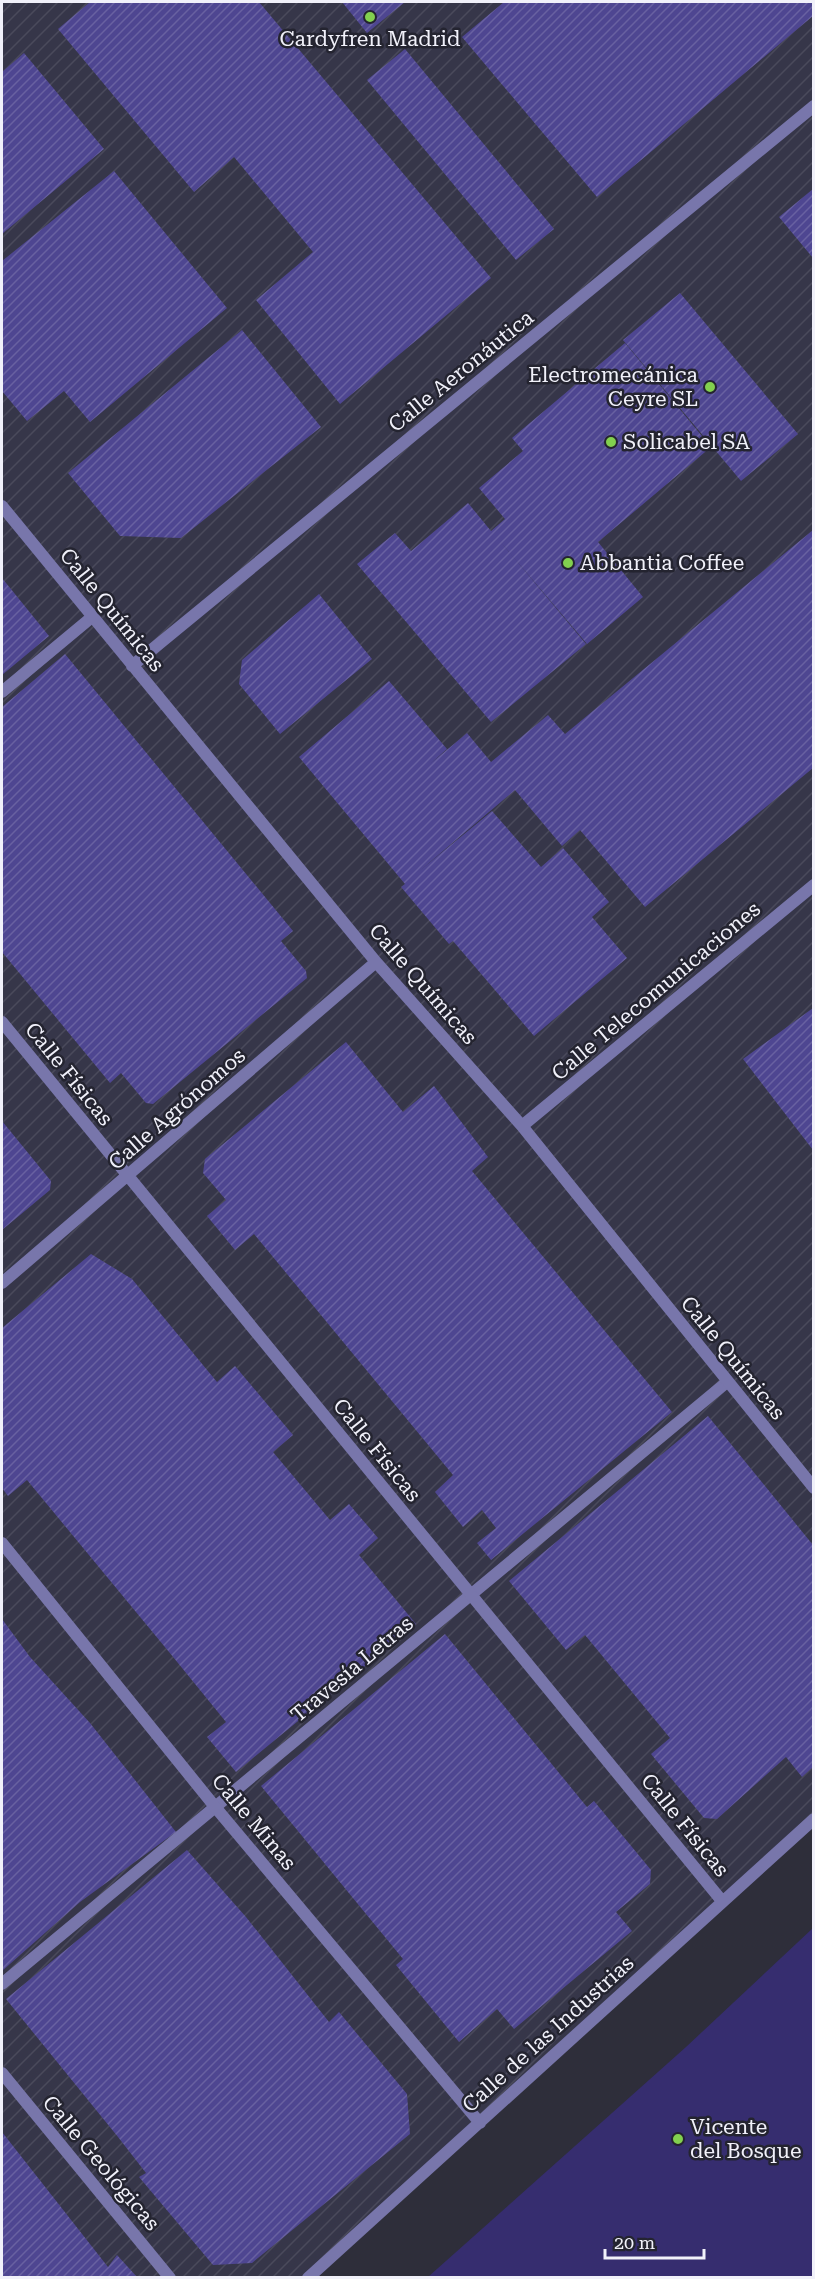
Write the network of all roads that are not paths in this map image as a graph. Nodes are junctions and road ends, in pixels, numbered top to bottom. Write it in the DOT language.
graph roads {
  1 [pos="813,106"];
  2 [pos="2,506"];
  3 [pos="92,617"];
  4 [pos="132,666"];
  5 [pos="2,692"];
  6 [pos="813,885"];
  7 [pos="376,962"];
  8 [pos="2,1023"];
  9 [pos="522,1126"];
  10 [pos="128,1177"];
  11 [pos="2,1283"];
  12 [pos="727,1382"];
  13 [pos="813,1488"];
  14 [pos="2,1543"];
  15 [pos="471,1596"];
  16 [pos="216,1808"];
  17 [pos="813,1819"];
  18 [pos="722,1901"];
  19 [pos="2,1984"];
  20 [pos="2,2073"];
  21 [pos="480,2123"];
  22 [pos="170,2277"];
  23 [pos="308,2277"];
  1 -- 4 [label="street, Calle Aeronáutica"];
  2 -- 3 [label="street, Calle Químicas"];
  3 -- 4 [label="street, Calle Químicas"];
  3 -- 5 [label="street"];
  4 -- 7 [label="street, Calle Químicas"];
  6 -- 9 [label="street, Calle Telecomunicaciones"];
  7 -- 9 [label="street, Calle Químicas"];
  7 -- 10 [label="street, Calle Agrónomos"];
  8 -- 10 [label="street, Calle Físicas"];
  9 -- 12 [label="street, Calle Químicas"];
  10 -- 11 [label="street, Calle Agrónomos"];
  10 -- 15 [label="street, Calle Físicas"];
  12 -- 13 [label="street, Calle Químicas"];
  12 -- 15 [label="street, Travesía Letras"];
  14 -- 16 [label="street, Calle Minas"];
  15 -- 16 [label="street, Travesía Letras"];
  15 -- 18 [label="street, Calle Físicas"];
  16 -- 19 [label="street, Travesía Letras"];
  16 -- 21 [label="street, Calle Minas"];
  17 -- 18 [label="street, Calle de las Industrias"];
  18 -- 21 [label="street, Calle de las Industrias"];
  20 -- 22 [label="street, Calle Geológicas"];
  21 -- 23 [label="street, Calle de las Industrias"];
}
